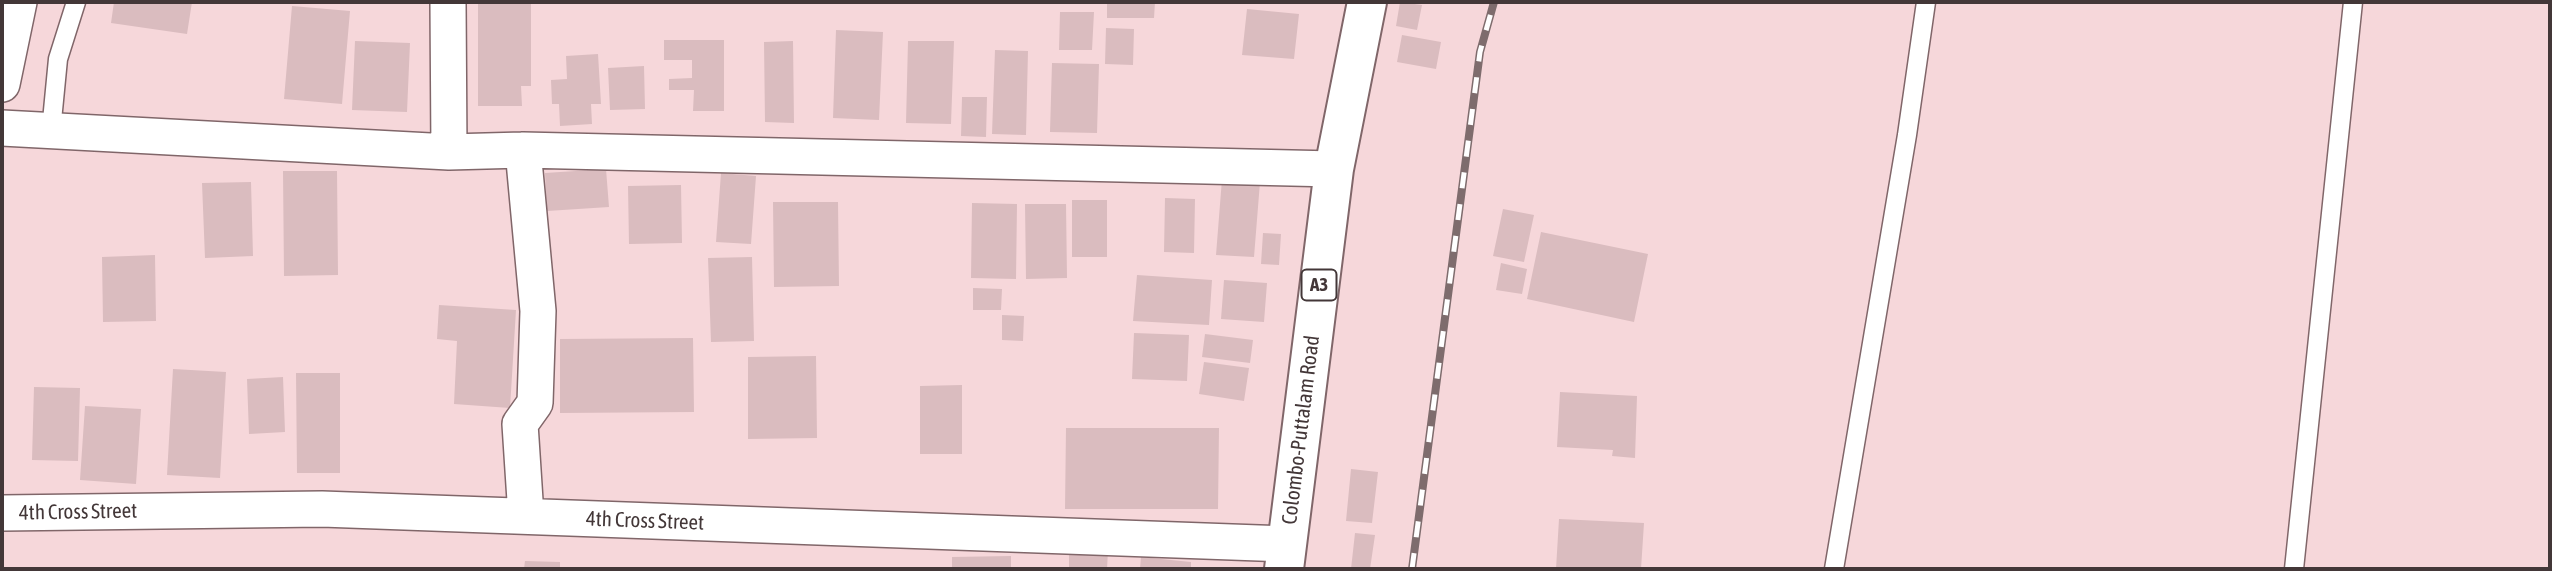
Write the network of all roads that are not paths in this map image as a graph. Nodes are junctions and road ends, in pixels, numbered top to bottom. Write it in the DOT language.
graph roads {
  1 [pos="19,2"];
  2 [pos="76,2"];
  3 [pos="448,2"];
  4 [pos="1367,2"];
  5 [pos="1926,2"];
  6 [pos="2354,2"];
  7 [pos="2,85"];
  8 [pos="2,128"];
  9 [pos="51,131"];
  10 [pos="523,150"];
  11 [pos="449,152"];
  12 [pos="1334,169"];
  13 [pos="2,513"];
  14 [pos="526,516"];
  15 [pos="1286,557"];
  16 [pos="1835,569"];
  17 [pos="2294,569"];
  1 -- 7 [label="street"];
  2 -- 9 [label="lane"];
  3 -- 11 [label="street"];
  4 -- 12 [label="highway, Colombo-Puttalam Road / A3"];
  5 -- 16 [label="lane"];
  6 -- 17 [label="lane"];
  8 -- 9 [label="street"];
  9 -- 11 [label="street"];
  10 -- 11 [label="street"];
  10 -- 12 [label="street"];
  10 -- 14 [label="street"];
  12 -- 15 [label="highway, Colombo-Puttalam Road / A3"];
  13 -- 14 [label="street, 4th Cross Street"];
  14 -- 15 [label="street, 4th Cross Street"];
}
